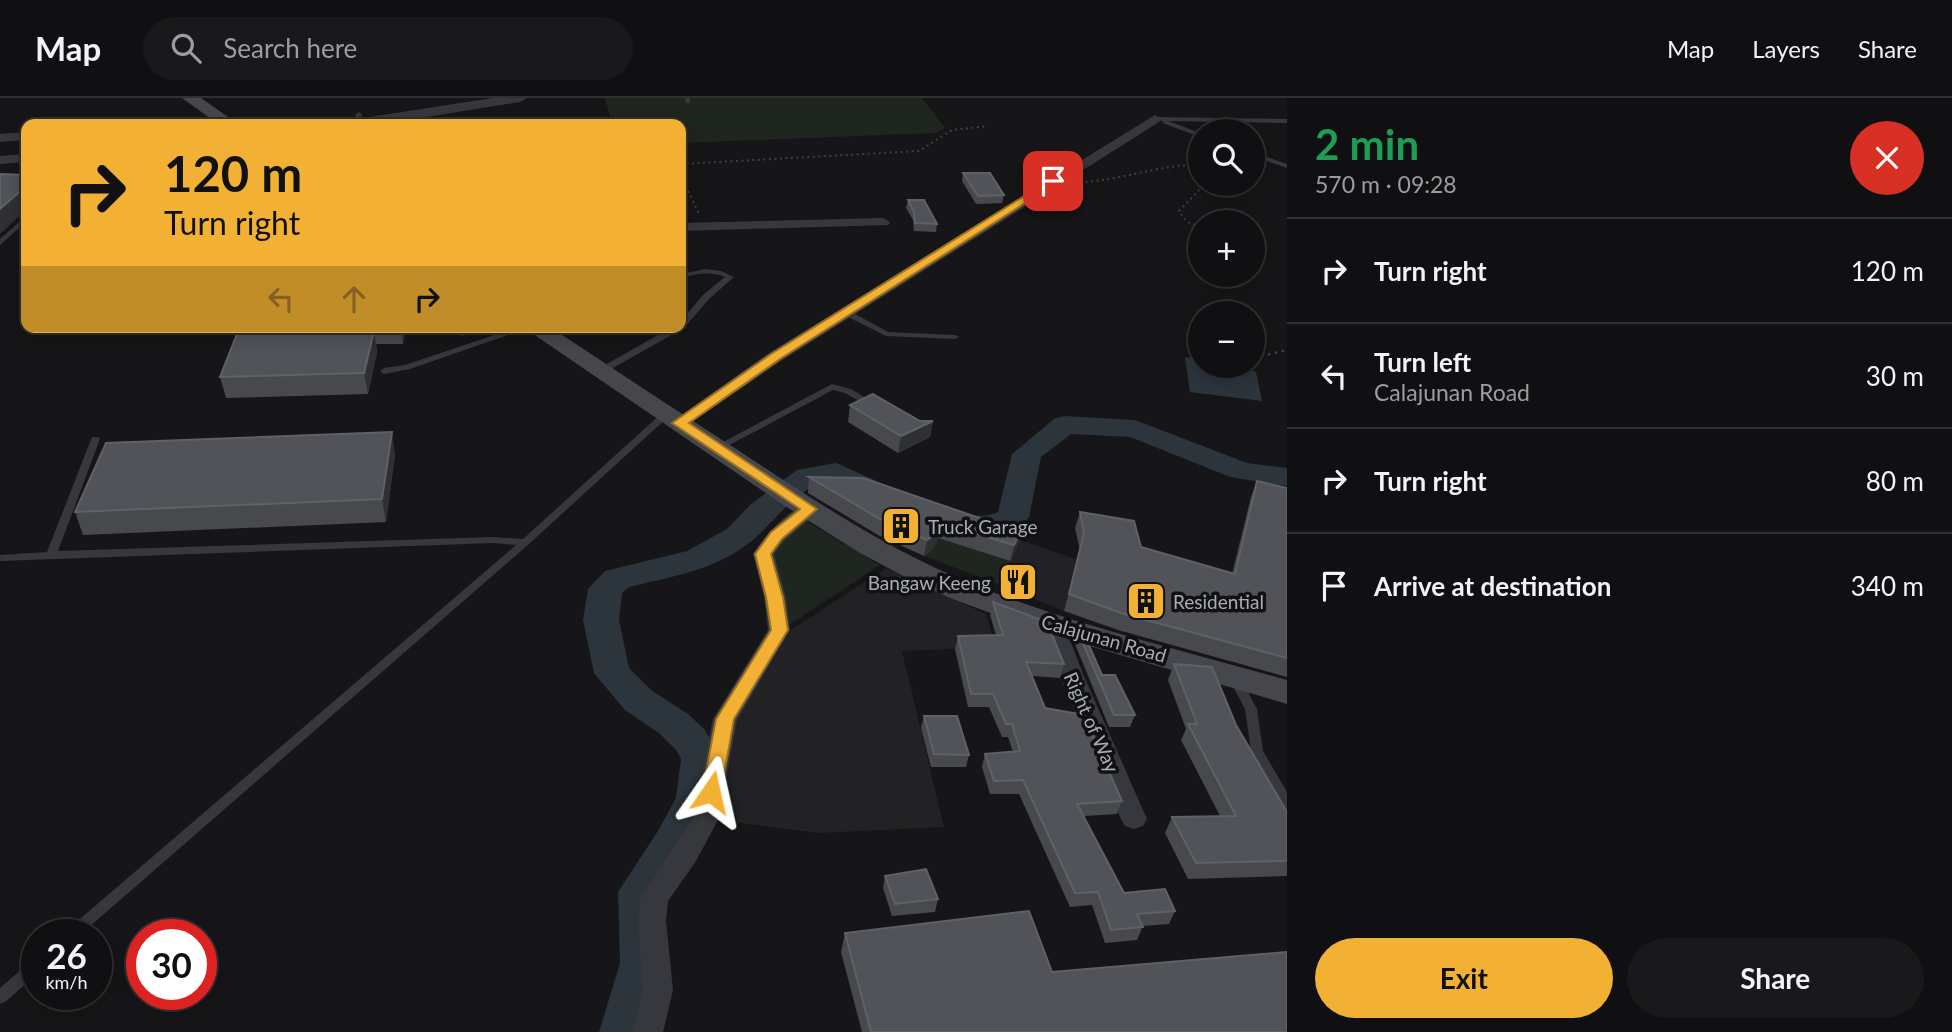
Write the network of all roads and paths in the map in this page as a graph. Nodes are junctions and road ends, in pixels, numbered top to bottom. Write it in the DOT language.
graph roads {
  1 [pos="190,98"];
  2 [pos="520,98"];
  3 [pos="222,119"];
  4 [pos="371,119"];
  5 [pos="1156,119"];
  6 [pos="1287,121"];
  7 [pos="988,126"];
  8 [pos="1188,131"];
  9 [pos="21,136"];
  10 [pos="0,138"];
  11 [pos="21,158"];
  12 [pos="1265,158"];
  13 [pos="0,160"];
  14 [pos="686,164"];
  15 [pos="1188,164"];
  16 [pos="1287,166"];
  17 [pos="1053,181"];
  18 [pos="686,185"];
  19 [pos="1194,196"];
  20 [pos="883,222"];
  21 [pos="1188,222"];
  22 [pos="21,223"];
  23 [pos="701,225"];
  24 [pos="686,226"];
  25 [pos="0,243"];
  26 [pos="686,274"];
  27 [pos="845,312"];
  28 [pos="686,319"];
  29 [pos="509,333"];
  30 [pos="543,333"];
  31 [pos="668,333"];
  32 [pos="955,337"];
  33 [pos="1287,350"];
  34 [pos="1265,355"];
  35 [pos="601,371"];
  36 [pos="384,372"];
  37 [pos="879,409"];
  38 [pos="673,418"];
  39 [pos="95,439"];
  40 [pos="717,448"];
  41 [pos="801,503"];
  42 [pos="525,542"];
  43 [pos="51,555"];
  44 [pos="0,558"];
  45 [pos="1053,624"];
  46 [pos="1234,676"];
  47 [pos="1287,692"];
  48 [pos="1063,717"];
  49 [pos="1089,717"];
  50 [pos="1287,804"];
  51 [pos="1134,819"];
  52 [pos="89,919"];
  53 [pos="21,979"];
  54 [pos="0,997"];
  55 [pos="648,1032"];
  1 -- 3 [label="main road"];
  2 -- 4 [label="street"];
  5 -- 6 [label="lane"];
  5 -- 8 [label="lane"];
  5 -- 17 [label="street"];
  7 -- 14 [label="path"];
  9 -- 10 [label="street"];
  11 -- 13 [label="street"];
  12 -- 16 [label="lane"];
  15 -- 17 [label="path"];
  17 -- 27 [label="street"];
  18 -- 23 [label="path"];
  19 -- 21 [label="path"];
  20 -- 23 [label="street"];
  22 -- 25 [label="lane"];
  23 -- 24 [label="street"];
  26 -- 28 [label="lane"];
  27 -- 32 [label="lane"];
  27 -- 38 [label="street"];
  29 -- 36 [label="lane"];
  30 -- 35 [label="main road, Calajunan Road"];
  31 -- 35 [label="lane"];
  33 -- 34 [label="path"];
  35 -- 38 [label="main road, Calajunan Road"];
  37 -- 40 [label="lane"];
  38 -- 40 [label="main road, Calajunan Road"];
  38 -- 42 [label="lane"];
  39 -- 43 [label="lane"];
  40 -- 41 [label="main road, Calajunan Road"];
  41 -- 45 [label="main road, Calajunan Road"];
  41 -- 55 [label="street"];
  42 -- 43 [label="lane"];
  42 -- 52 [label="lane"];
  43 -- 44 [label="lane"];
  45 -- 46 [label="main road, Calajunan Road"];
  45 -- 49 [label="street, Right of Way"];
  46 -- 47 [label="main road, Calajunan Road"];
  46 -- 50 [label="lane"];
  48 -- 49 [label="street"];
  49 -- 51 [label="street, Right of Way"];
  53 -- 54 [label="lane"];
}
